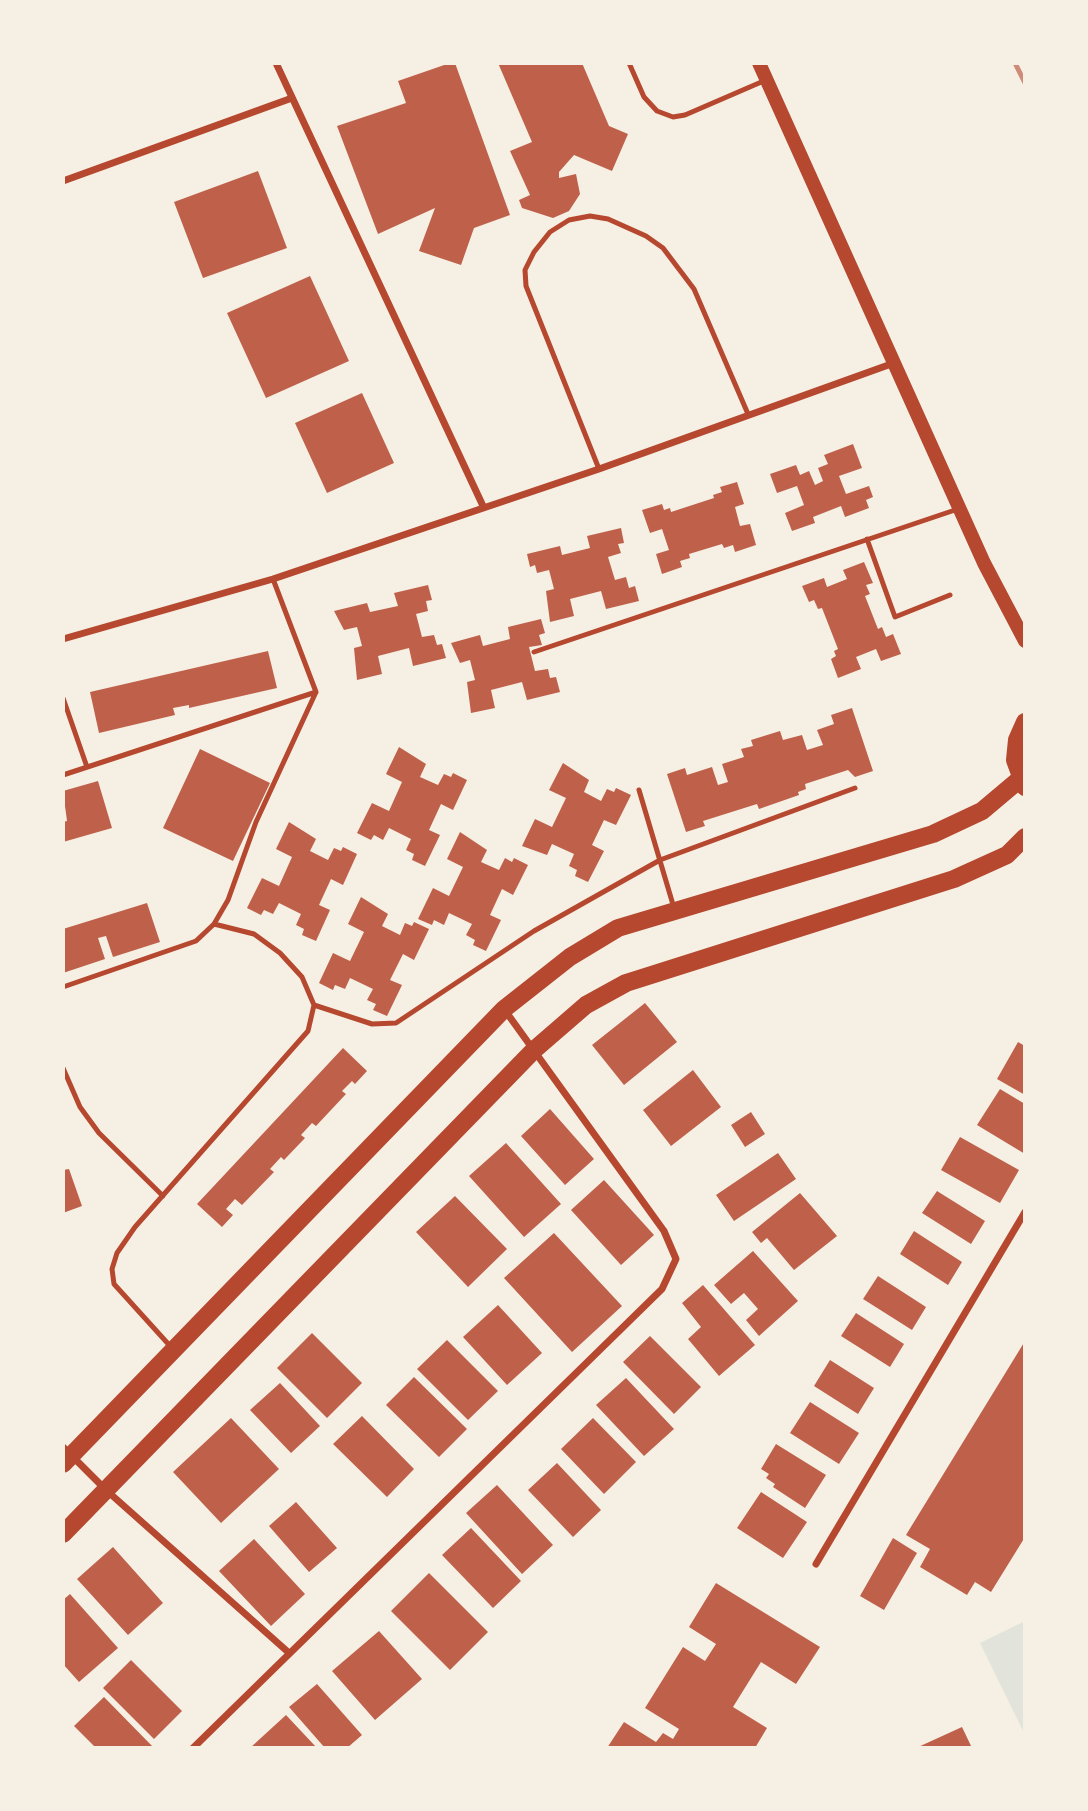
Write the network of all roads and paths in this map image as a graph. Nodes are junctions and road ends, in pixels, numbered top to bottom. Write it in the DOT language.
graph roads {
  1 [pos="276,63"];
  2 [pos="629,63"];
  3 [pos="759,63"];
  4 [pos="766,80"];
  5 [pos="292,98"];
  6 [pos="63,181"];
  7 [pos="895,363"];
  8 [pos="748,414"];
  9 [pos="599,469"];
  10 [pos="483,506"];
  11 [pos="961,508"];
  12 [pos="867,539"];
  13 [pos="273,579"];
  14 [pos="950,595"];
  15 [pos="63,639"];
  16 [pos="1025,641"];
  17 [pos="534,652"];
  18 [pos="316,692"];
  19 [pos="63,698"];
  20 [pos="1025,722"];
  21 [pos="87,767"];
  22 [pos="63,775"];
  23 [pos="1022,783"];
  24 [pos="855,788"];
  25 [pos="639,790"];
  26 [pos="1025,837"];
  27 [pos="660,860"];
  28 [pos="674,911"];
  29 [pos="214,924"];
  30 [pos="63,987"];
  31 [pos="314,1005"];
  32 [pos="504,1009"];
  33 [pos="534,1050"];
  34 [pos="63,1068"];
  35 [pos="163,1196"];
  36 [pos="1025,1212"];
  37 [pos="173,1349"];
  38 [pos="66,1455"];
  39 [pos="106,1490"];
  40 [pos="63,1534"];
  41 [pos="816,1564"];
  42 [pos="288,1652"];
  43 [pos="193,1748"];
  1 -- 5 [label="street"];
  2 -- 4 [label="lane"];
  3 -- 4 [label="main road"];
  4 -- 7 [label="main road"];
  5 -- 6 [label="street"];
  5 -- 10 [label="street"];
  7 -- 8 [label="street"];
  7 -- 11 [label="main road"];
  8 -- 9 [label="street"];
  8 -- 9 [label="lane"];
  9 -- 10 [label="street"];
  10 -- 13 [label="street"];
  11 -- 12 [label="lane"];
  11 -- 16 [label="main road"];
  12 -- 14 [label="lane"];
  12 -- 17 [label="lane"];
  13 -- 15 [label="street"];
  13 -- 18 [label="lane"];
  18 -- 21 [label="lane"];
  18 -- 29 [label="lane"];
  19 -- 21 [label="lane"];
  20 -- 23 [label="main road"];
  21 -- 22 [label="lane"];
  23 -- 28 [label="main road"];
  24 -- 27 [label="lane"];
  25 -- 27 [label="lane"];
  26 -- 33 [label="main road"];
  27 -- 28 [label="lane"];
  27 -- 31 [label="lane"];
  28 -- 32 [label="main road"];
  29 -- 30 [label="lane"];
  29 -- 31 [label="lane"];
  31 -- 35 [label="lane"];
  32 -- 33 [label="street"];
  32 -- 37 [label="main road"];
  33 -- 39 [label="main road"];
  33 -- 42 [label="street"];
  34 -- 35 [label="lane"];
  35 -- 37 [label="lane"];
  36 -- 41 [label="street"];
  37 -- 38 [label="main road"];
  38 -- 39 [label="street"];
  39 -- 40 [label="main road"];
  39 -- 42 [label="street"];
  42 -- 43 [label="street"];
}
